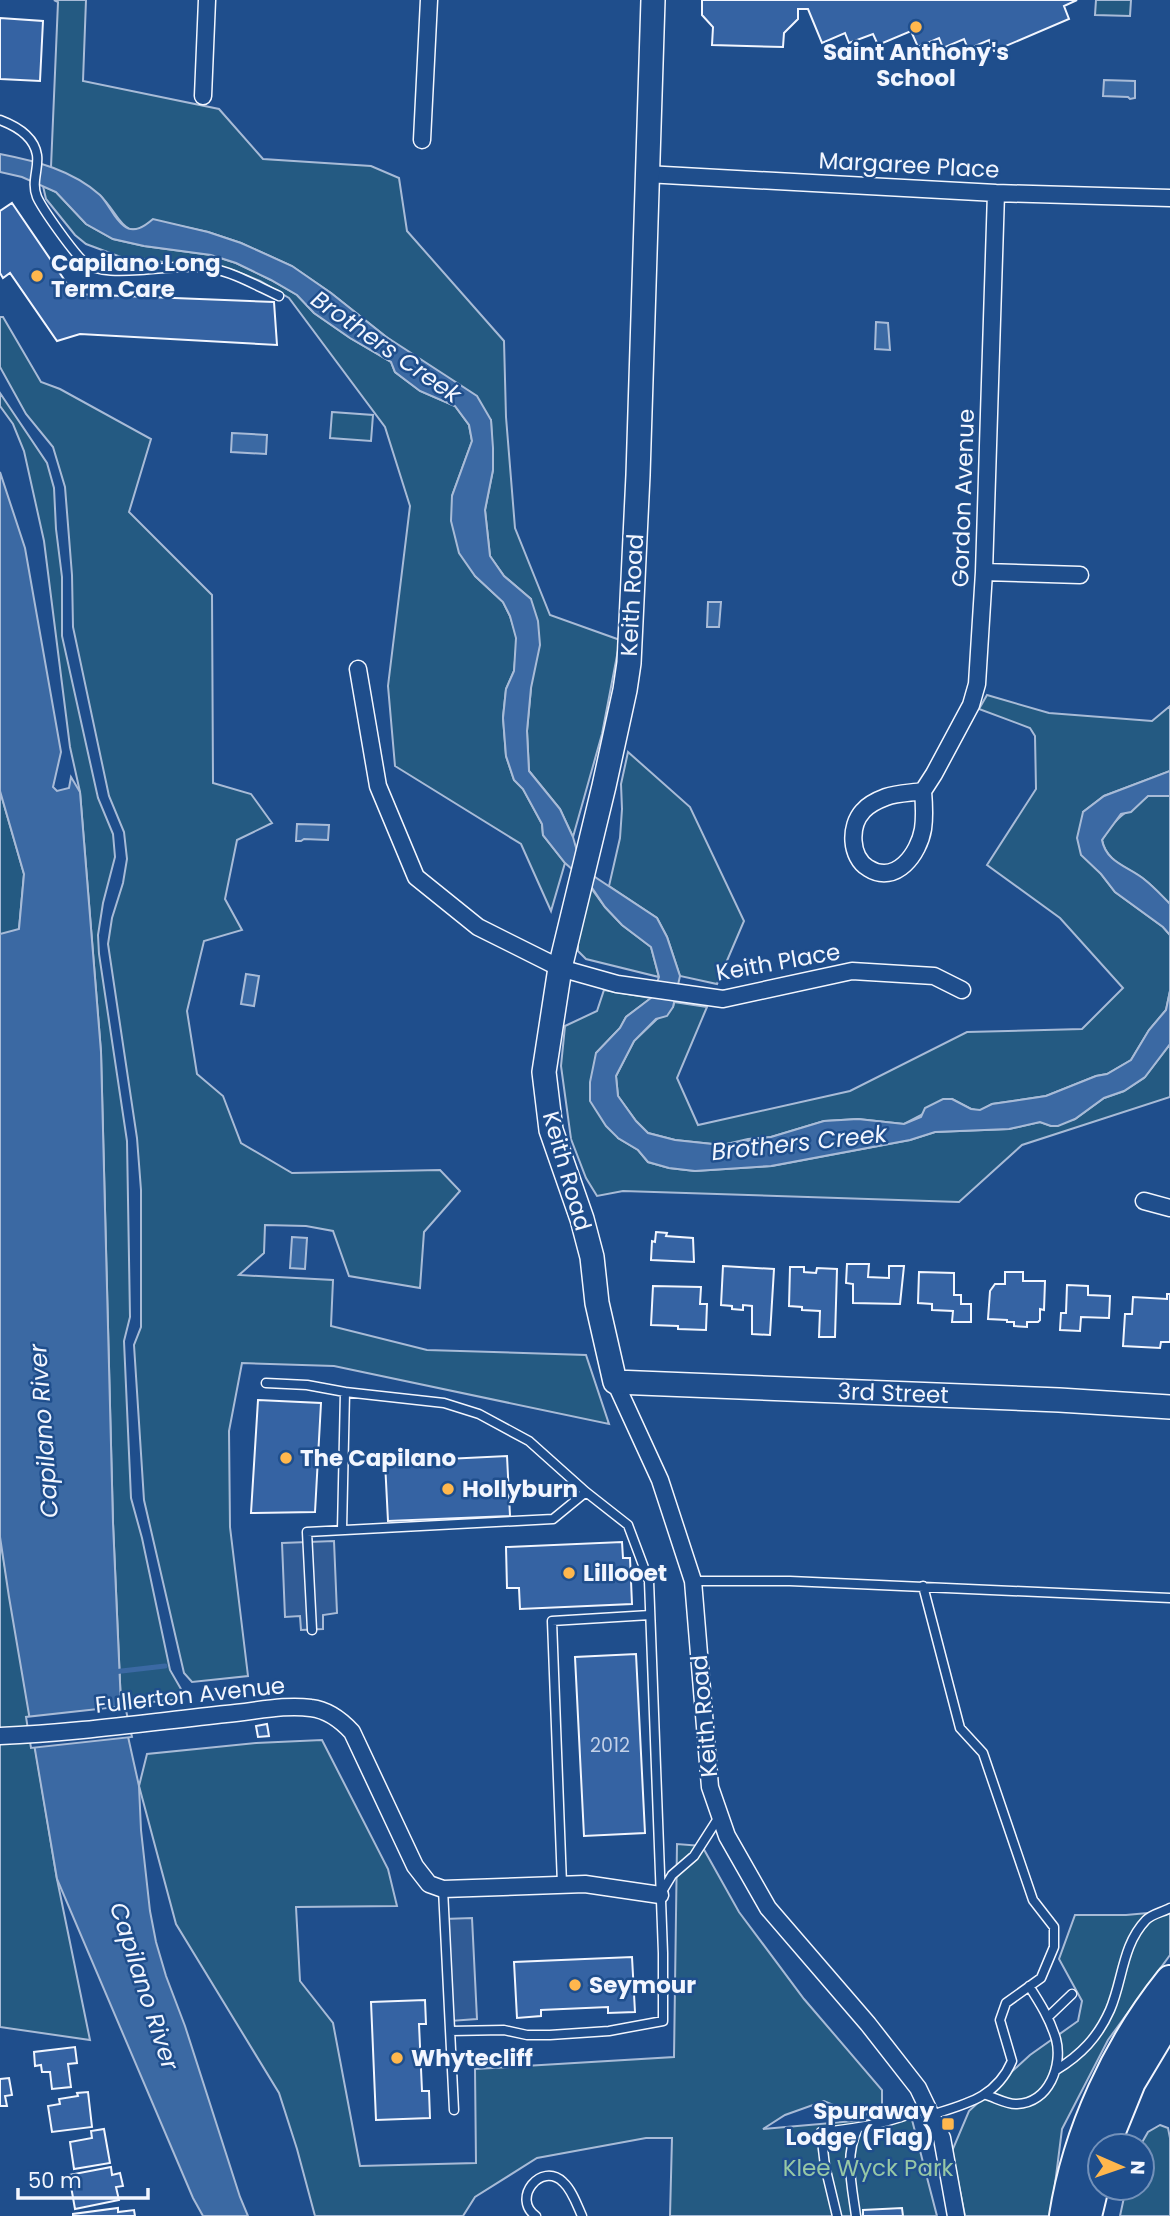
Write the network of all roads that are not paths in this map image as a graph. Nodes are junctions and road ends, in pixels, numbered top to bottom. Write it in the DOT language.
graph roads {
  1 [pos="207,0"];
  2 [pos="429,0"];
  3 [pos="653,0"];
  4 [pos="203,96"];
  5 [pos="0,120"];
  6 [pos="422,141"];
  7 [pos="646,174"];
  8 [pos="996,193"];
  9 [pos="1170,198"];
  10 [pos="279,296"];
  11 [pos="984,572"];
  12 [pos="1080,575"];
  13 [pos="358,669"];
  14 [pos="923,791"];
  15 [pos="560,968"];
  16 [pos="962,990"];
  17 [pos="1144,1201"];
  18 [pos="1170,1208"];
  19 [pos="615,1382"];
  20 [pos="266,1383"];
  21 [pos="345,1392"];
  22 [pos="1170,1407"];
  23 [pos="586,1492"];
  24 [pos="342,1530"];
  25 [pos="693,1581"];
  26 [pos="923,1586"];
  27 [pos="1170,1598"];
  28 [pos="650,1615"];
  29 [pos="312,1630"];
  30 [pos="6,1736"];
  31 [pos="719,1817"];
  32 [pos="562,1884"];
  33 [pos="443,1889"];
  34 [pos="660,1895"];
  35 [pos="1170,1908"];
  36 [pos="1170,1980"];
  37 [pos="1029,1986"];
  38 [pos="1072,1994"];
  39 [pos="1048,2017"];
  40 [pos="1170,2017"];
  41 [pos="450,2031"];
  42 [pos="1056,2070"];
  43 [pos="986,2095"];
  44 [pos="454,2110"];
  45 [pos="929,2111"];
  46 [pos="858,2128"];
  47 [pos="1111,2132"];
  48 [pos="536,2216"];
  49 [pos="582,2216"];
  50 [pos="837,2216"];
  51 [pos="856,2216"];
  52 [pos="956,2216"];
  53 [pos="1064,2216"];
  1 -- 4 [label="street"];
  2 -- 6 [label="street"];
  3 -- 7 [label="street, Keith Road"];
  5 -- 10 [label="lane"];
  7 -- 8 [label="street, Margaree Place"];
  7 -- 15 [label="street, Keith Road"];
  8 -- 9 [label="street, Margaree Place"];
  8 -- 11 [label="street, Gordon Avenue"];
  11 -- 12 [label="street"];
  11 -- 14 [label="street, Gordon Avenue"];
  13 -- 15 [label="street, Keith Place"];
  14 -- 14 [label="street"];
  15 -- 16 [label="street, Keith Place"];
  15 -- 19 [label="street, Keith Road"];
  17 -- 18 [label="street"];
  19 -- 22 [label="street, 3rd Street"];
  19 -- 25 [label="street, Keith Road"];
  20 -- 21 [label="lane"];
  21 -- 23 [label="lane"];
  21 -- 24 [label="lane"];
  23 -- 24 [label="lane"];
  23 -- 28 [label="lane"];
  24 -- 29 [label="lane"];
  25 -- 26 [label="lane"];
  25 -- 31 [label="street, Keith Road"];
  26 -- 27 [label="lane"];
  26 -- 37 [label="lane"];
  28 -- 32 [label="lane"];
  28 -- 34 [label="lane"];
  30 -- 33 [label="street, Fullerton Avenue"];
  31 -- 34 [label="lane"];
  31 -- 45 [label="street, Keith Road"];
  32 -- 33 [label="street"];
  32 -- 34 [label="street"];
  33 -- 41 [label="lane"];
  34 -- 41 [label="lane"];
  35 -- 42 [label="lane"];
  36 -- 53 [label="highway"];
  37 -- 39 [label="lane"];
  37 -- 43 [label="lane"];
  38 -- 39 [label="lane"];
  39 -- 42 [label="lane"];
  40 -- 47 [label="highway"];
  41 -- 44 [label="lane"];
  42 -- 43 [label="lane"];
  43 -- 45 [label="lane"];
  45 -- 46 [label="lane"];
  45 -- 52 [label="street, Keith Road"];
  46 -- 50 [label="lane"];
  46 -- 51 [label="lane"];
  48 -- 49 [label="lane"];
}
